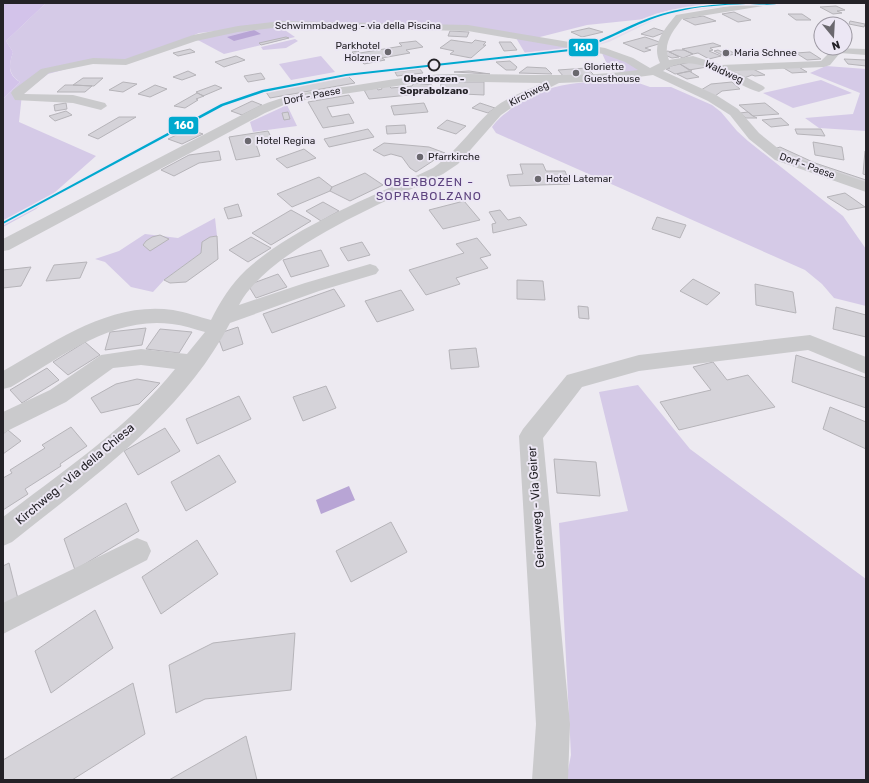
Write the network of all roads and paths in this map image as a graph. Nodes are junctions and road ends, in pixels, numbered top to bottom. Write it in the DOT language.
graph roads {
  1 [pos="763,3"];
  2 [pos="866,52"];
  3 [pos="666,64"];
  4 [pos="472,66"];
  5 [pos="719,68"];
  6 [pos="652,72"];
  7 [pos="513,78"];
  8 [pos="557,80"];
  9 [pos="759,88"];
  10 [pos="102,106"];
  11 [pos="453,161"];
  12 [pos="866,187"];
  13 [pos="3,246"];
  14 [pos="370,270"];
  15 [pos="219,323"];
  16 [pos="192,363"];
  17 [pos="866,366"];
  18 [pos="3,381"];
  19 [pos="3,423"];
  20 [pos="3,533"];
  21 [pos="137,551"];
  22 [pos="3,620"];
  23 [pos="550,780"];
  1 -- 3 [label="street"];
  2 -- 5 [label="street"];
  3 -- 5 [label="street, Waldweg"];
  3 -- 6 [label="street, Dorf - Paese"];
  4 -- 7 [label="street"];
  5 -- 9 [label="street, Waldweg"];
  6 -- 8 [label="street, Dorf - Paese"];
  6 -- 10 [label="street, Schwimmbadweg - via della Piscina"];
  6 -- 12 [label="street, Dorf - Paese"];
  7 -- 8 [label="street, Dorf - Paese"];
  7 -- 13 [label="street, Dorf - Paese"];
  8 -- 11 [label="street, Kirchweg"];
  11 -- 15 [label="street, Kirchweg - Via della Chiesa"];
  14 -- 15 [label="street"];
  15 -- 16 [label="street, Kirchweg - Via della Chiesa"];
  15 -- 18 [label="street"];
  16 -- 19 [label="street"];
  16 -- 20 [label="street, Kirchweg - Via della Chiesa"];
  17 -- 23 [label="street, Geirerweg - Via Geirer"];
  21 -- 22 [label="street"];
}
